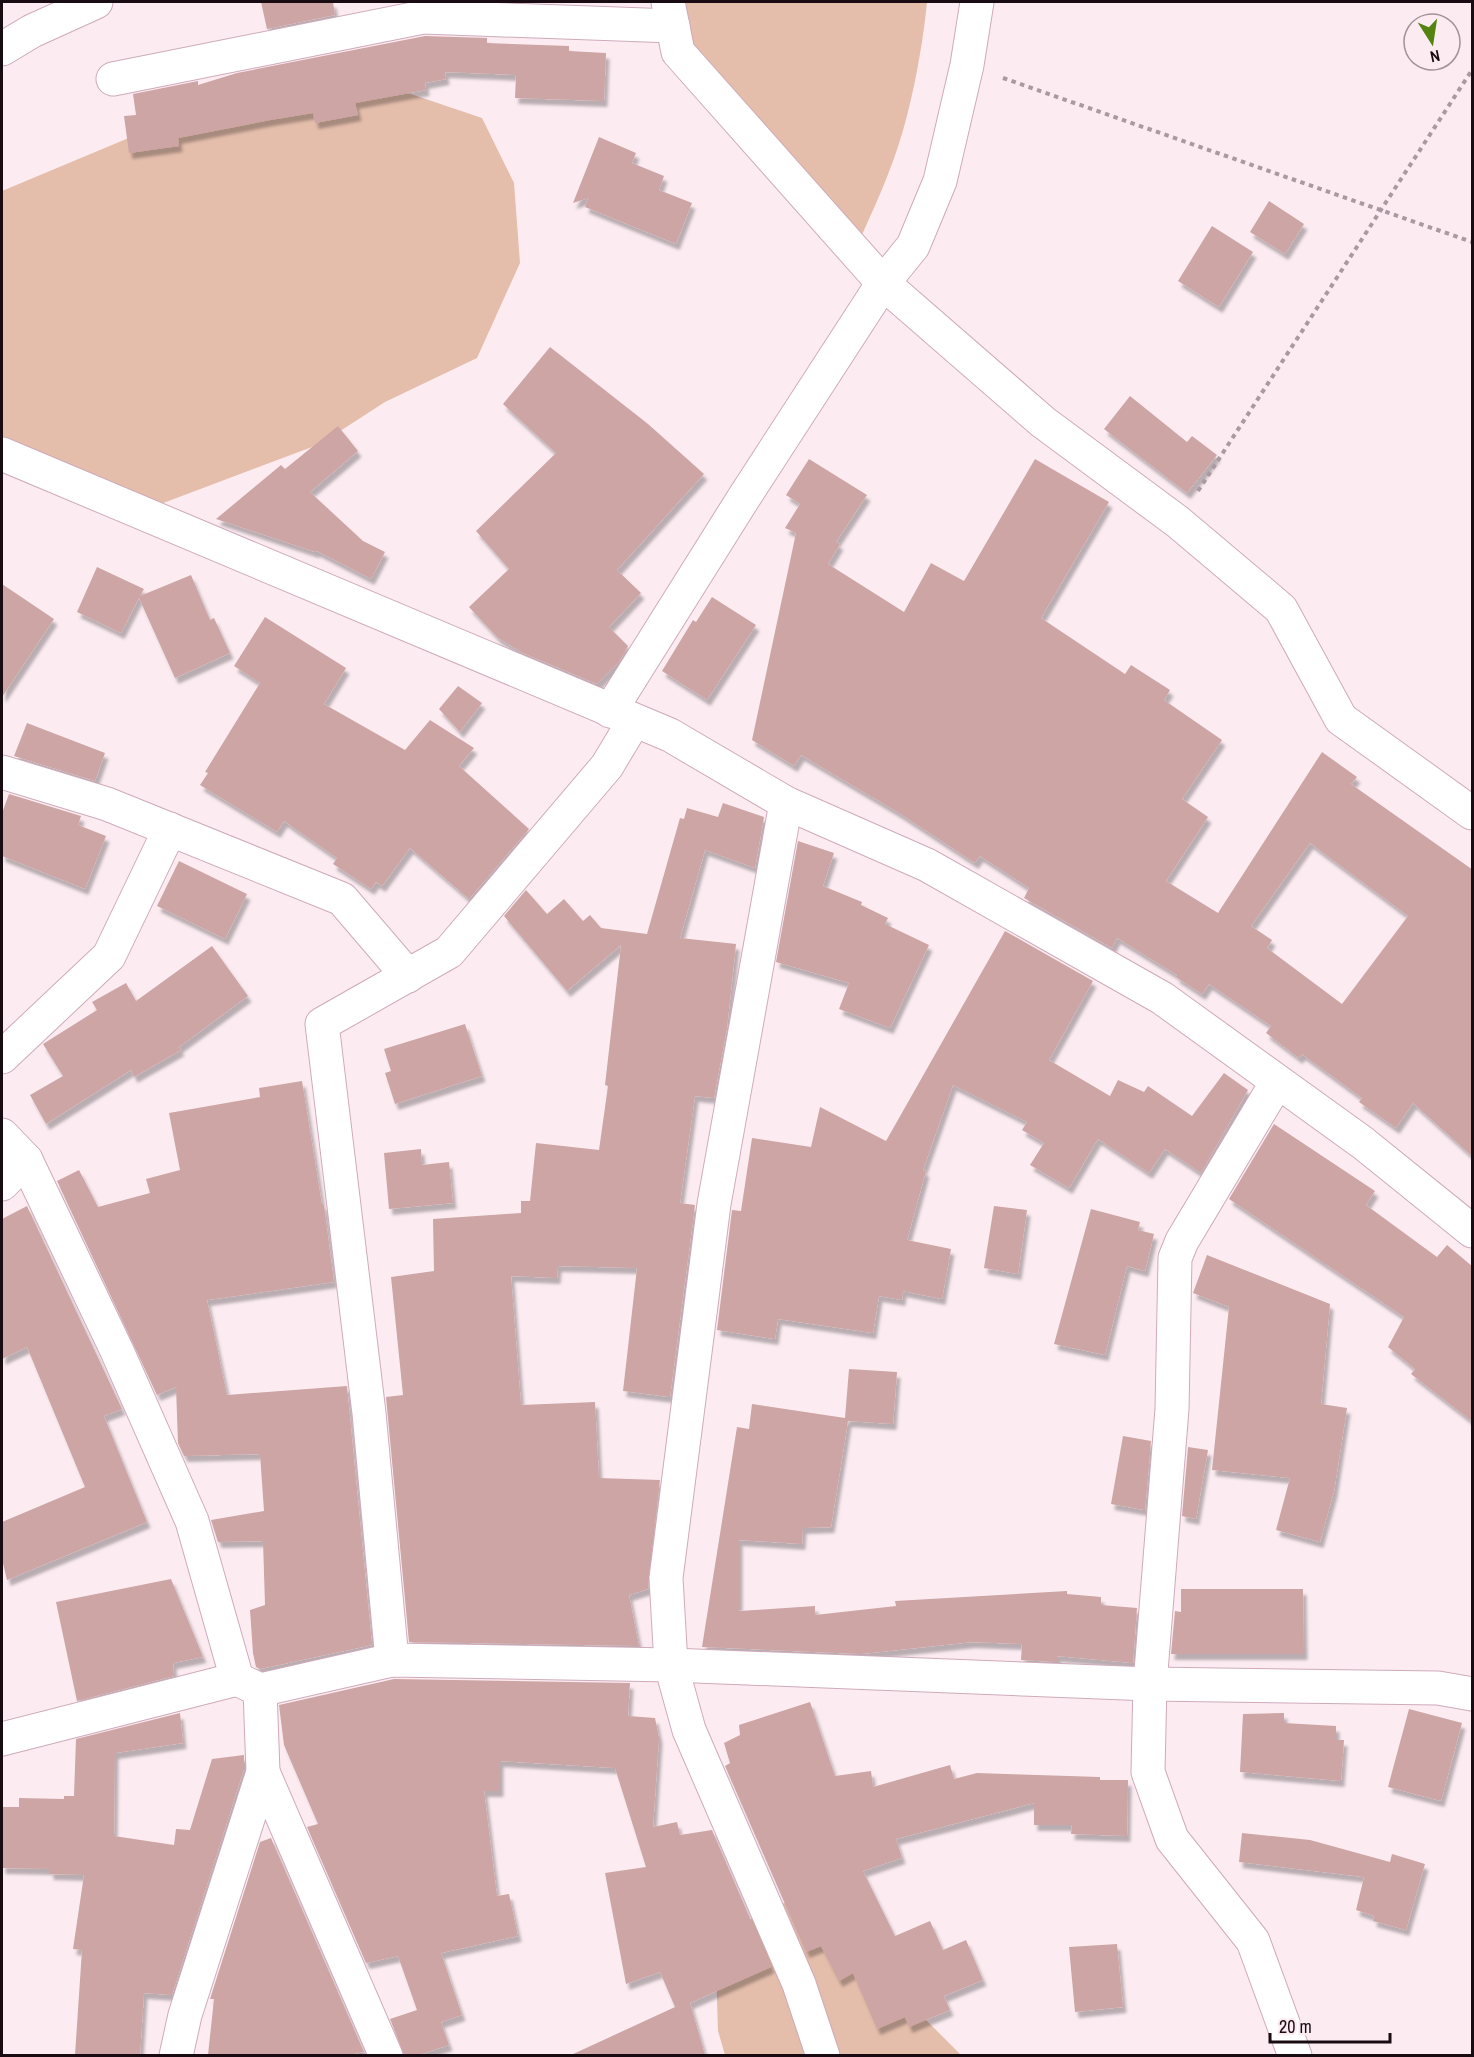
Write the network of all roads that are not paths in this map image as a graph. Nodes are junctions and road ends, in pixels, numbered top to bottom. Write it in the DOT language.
graph roads {
  1 [pos="96,2"];
  2 [pos="977,2"];
  3 [pos="670,14"];
  4 [pos="2,49"];
  5 [pos="113,79"];
  6 [pos="883,284"];
  7 [pos="2,454"];
  8 [pos="622,716"];
  9 [pos="2,772"];
  10 [pos="786,803"];
  11 [pos="1473,813"];
  12 [pos="171,829"];
  13 [pos="408,976"];
  14 [pos="2,1057"];
  15 [pos="1277,1082"];
  16 [pos="2,1135"];
  17 [pos="26,1160"];
  18 [pos="2,1184"];
  19 [pos="1473,1231"];
  20 [pos="392,1660"];
  21 [pos="671,1665"];
  22 [pos="249,1684"];
  23 [pos="1150,1684"];
  24 [pos="1473,1694"];
  25 [pos="2,1739"];
  26 [pos="263,1772"];
  27 [pos="176,2055"];
  28 [pos="386,2055"];
  29 [pos="823,2055"];
  30 [pos="1295,2055"];
  1 -- 4 [label="street"];
  2 -- 6 [label="street"];
  3 -- 5 [label="street"];
  3 -- 6 [label="street"];
  6 -- 8 [label="street"];
  6 -- 11 [label="street"];
  7 -- 8 [label="street"];
  8 -- 10 [label="street"];
  8 -- 13 [label="street"];
  9 -- 12 [label="street"];
  10 -- 15 [label="street"];
  10 -- 21 [label="street"];
  12 -- 13 [label="street"];
  12 -- 14 [label="street"];
  13 -- 20 [label="street"];
  15 -- 19 [label="street"];
  15 -- 23 [label="street"];
  16 -- 17 [label="street"];
  17 -- 18 [label="street"];
  17 -- 22 [label="street"];
  20 -- 21 [label="street"];
  20 -- 22 [label="street"];
  21 -- 23 [label="street"];
  21 -- 29 [label="street"];
  22 -- 25 [label="street"];
  22 -- 26 [label="street"];
  23 -- 24 [label="street"];
  23 -- 30 [label="street"];
  26 -- 27 [label="street"];
  26 -- 28 [label="street"];
}
